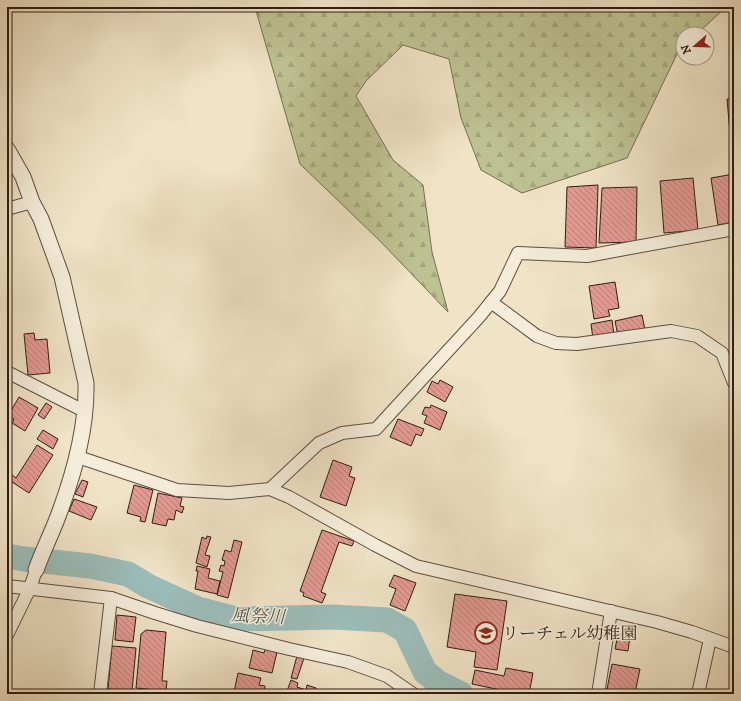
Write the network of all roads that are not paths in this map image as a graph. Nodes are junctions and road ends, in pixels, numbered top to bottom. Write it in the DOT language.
graph roads {
  1 [pos="7,149"];
  2 [pos="32,202"];
  3 [pos="7,209"];
  4 [pos="734,229"];
  5 [pos="491,302"];
  6 [pos="7,372"];
  7 [pos="734,383"];
  8 [pos="84,411"];
  9 [pos="78,457"];
  10 [pos="270,489"];
  11 [pos="36,570"];
  12 [pos="7,586"];
  13 [pos="30,588"];
  14 [pos="111,598"];
  15 [pos="611,611"];
  16 [pos="7,635"];
  17 [pos="710,639"];
  18 [pos="734,647"];
  19 [pos="100,694"];
  20 [pos="413,694"];
  21 [pos="598,694"];
  22 [pos="698,694"];
  1 -- 2 [label="street"];
  2 -- 3 [label="street"];
  2 -- 8 [label="street"];
  4 -- 5 [label="street"];
  5 -- 7 [label="street"];
  5 -- 10 [label="street"];
  6 -- 8 [label="street"];
  8 -- 9 [label="street"];
  9 -- 10 [label="street"];
  9 -- 11 [label="street"];
  10 -- 15 [label="street"];
  11 -- 13 [label="street"];
  12 -- 13 [label="street"];
  13 -- 14 [label="street"];
  13 -- 16 [label="street"];
  14 -- 19 [label="street"];
  14 -- 20 [label="street"];
  15 -- 17 [label="street"];
  15 -- 21 [label="street"];
  17 -- 18 [label="street"];
  17 -- 22 [label="street"];
}
